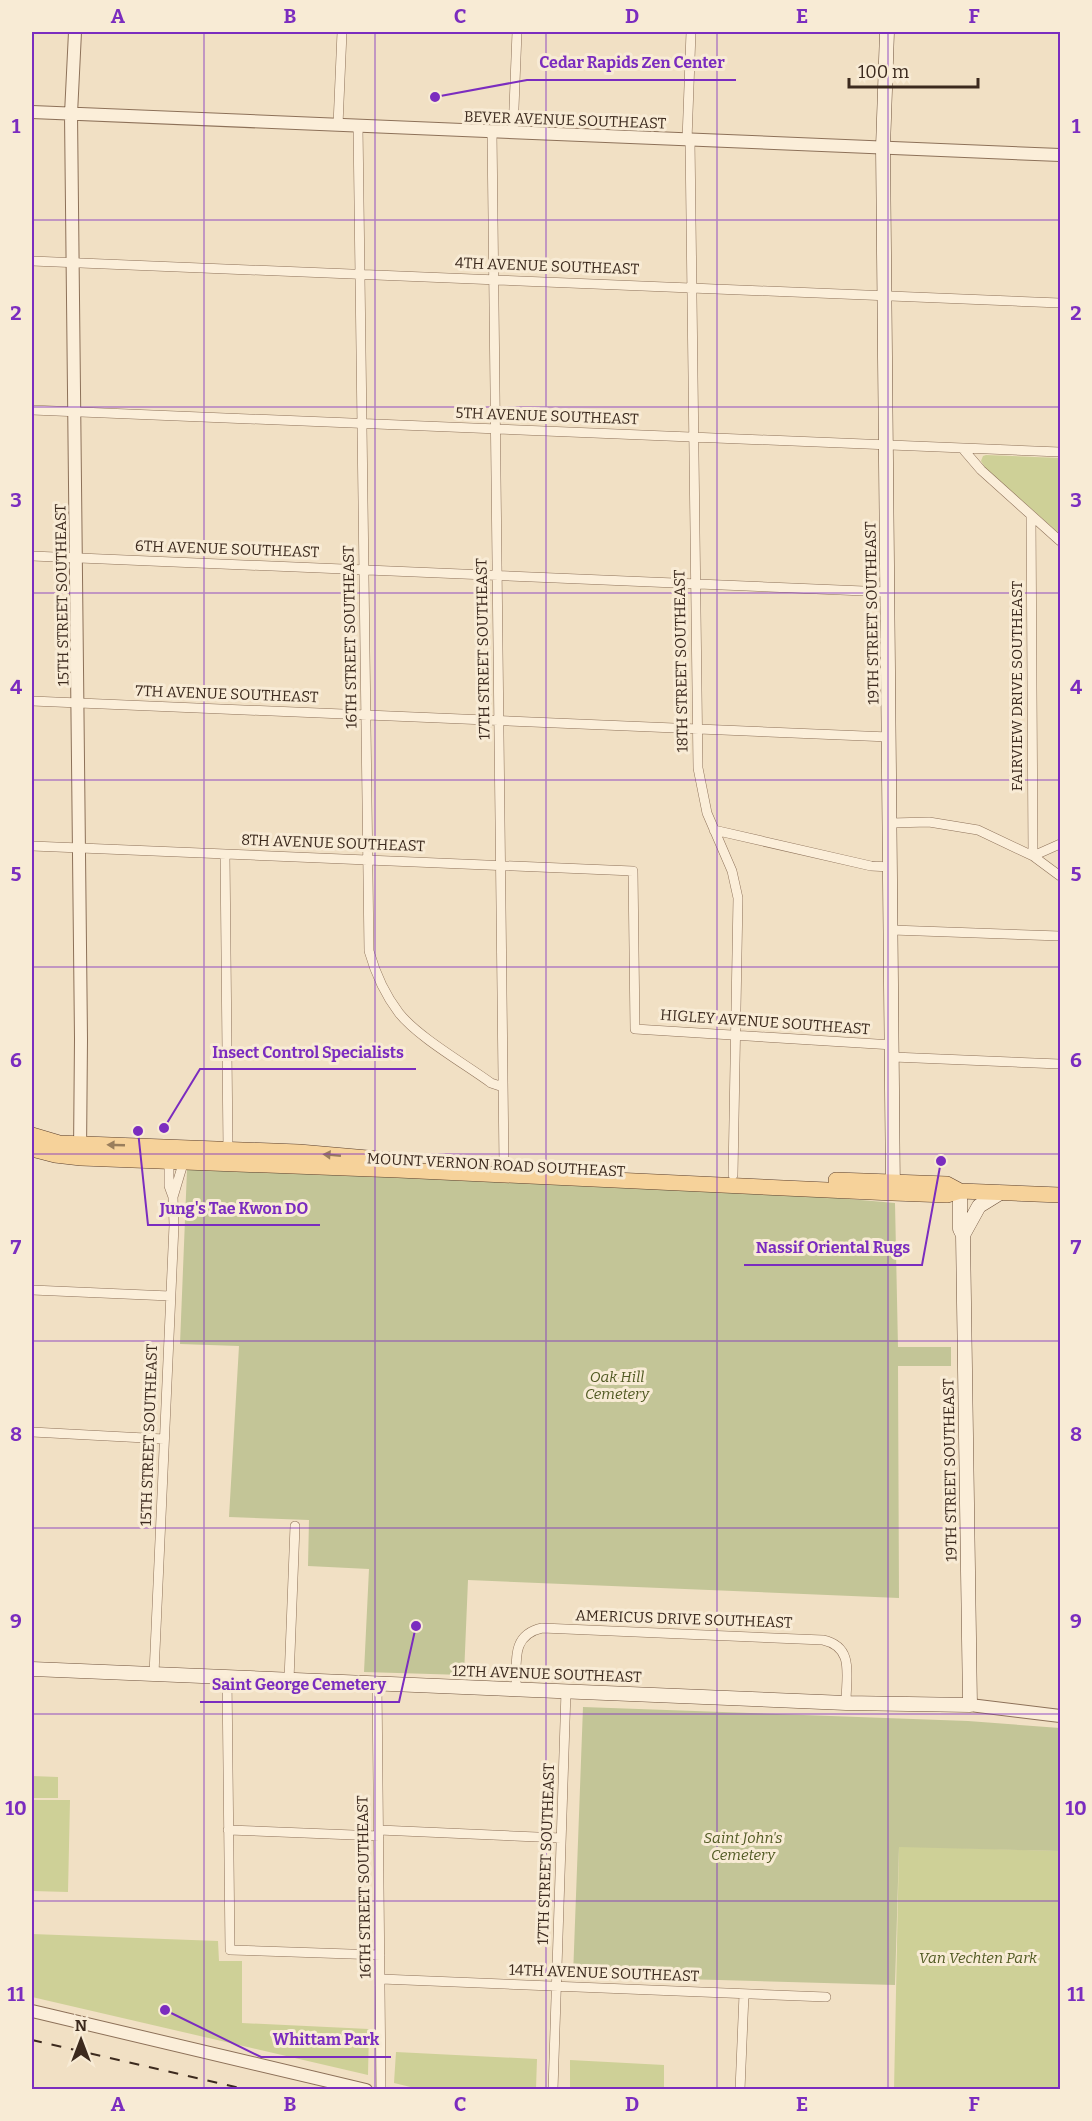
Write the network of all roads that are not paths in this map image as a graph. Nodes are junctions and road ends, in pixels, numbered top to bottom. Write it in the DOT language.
graph roads {
  1 [pos="75,32"];
  2 [pos="342,32"];
  3 [pos="517,32"];
  4 [pos="691,32"];
  5 [pos="887,32"];
  6 [pos="32,112"];
  7 [pos="71,114"];
  8 [pos="339,125"];
  9 [pos="358,126"];
  10 [pos="492,132"];
  11 [pos="513,133"];
  12 [pos="688,140"];
  13 [pos="883,147"];
  14 [pos="1060,155"];
  15 [pos="32,261"];
  16 [pos="73,262"];
  17 [pos="360,274"];
  18 [pos="493,279"];
  19 [pos="691,287"];
  20 [pos="884,296"];
  21 [pos="1060,303"];
  22 [pos="32,410"];
  23 [pos="75,411"];
  24 [pos="362,423"];
  25 [pos="495,429"];
  26 [pos="693,437"];
  27 [pos="886,445"];
  28 [pos="963,449"];
  29 [pos="1060,452"];
  30 [pos="1031,515"];
  31 [pos="1060,541"];
  32 [pos="32,556"];
  33 [pos="76,558"];
  34 [pos="364,570"];
  35 [pos="497,576"];
  36 [pos="695,584"];
  37 [pos="888,592"];
  38 [pos="32,701"];
  39 [pos="78,703"];
  40 [pos="366,715"];
  41 [pos="499,720"];
  42 [pos="697,728"];
  43 [pos="889,736"];
  44 [pos="891,823"];
  45 [pos="714,830"];
  46 [pos="1060,844"];
  47 [pos="32,846"];
  48 [pos="80,848"];
  49 [pos="225,854"];
  50 [pos="1032,856"];
  51 [pos="368,860"];
  52 [pos="501,865"];
  53 [pos="891,867"];
  54 [pos="1060,876"];
  55 [pos="892,930"];
  56 [pos="1060,936"];
  57 [pos="635,1029"];
  58 [pos="736,1036"];
  59 [pos="893,1051"];
  60 [pos="1060,1064"];
  61 [pos="503,1088"];
  62 [pos="32,1135"];
  63 [pos="32,1149"];
  64 [pos="228,1149"];
  65 [pos="80,1151"];
  66 [pos="262,1151"];
  67 [pos="169,1162"];
  68 [pos="186,1162"];
  69 [pos="504,1165"];
  70 [pos="733,1175"];
  71 [pos="893,1188"];
  72 [pos="960,1191"];
  73 [pos="1000,1193"];
  74 [pos="1060,1195"];
  75 [pos="173,1197"];
  76 [pos="963,1235"];
  77 [pos="32,1290"];
  78 [pos="170,1296"];
  79 [pos="32,1432"];
  80 [pos="164,1439"];
  81 [pos="295,1526"];
  82 [pos="32,1669"];
  83 [pos="154,1674"];
  84 [pos="227,1677"];
  85 [pos="289,1680"];
  86 [pos="377,1683"];
  87 [pos="516,1689"];
  88 [pos="566,1691"];
  89 [pos="846,1703"];
  90 [pos="970,1705"];
  91 [pos="1060,1716"];
  92 [pos="228,1830"];
  93 [pos="379,1833"];
  94 [pos="561,1838"];
  95 [pos="380,1955"];
  96 [pos="381,1979"];
  97 [pos="557,1986"];
  98 [pos="744,1994"];
  99 [pos="826,1997"];
  100 [pos="32,2011"];
  101 [pos="366,2090"];
  102 [pos="381,2090"];
  103 [pos="552,2090"];
  104 [pos="740,2090"];
  1 -- 7 [label="street, 15TH STREET SOUTHEAST"];
  2 -- 8 [label="street"];
  3 -- 11 [label="street"];
  4 -- 12 [label="street, 18TH STREET SOUTHEAST"];
  5 -- 13 [label="main road, 19TH STREET SOUTHEAST"];
  6 -- 7 [label="street, BEVER AVENUE SOUTHEAST"];
  7 -- 8 [label="street, BEVER AVENUE SOUTHEAST"];
  7 -- 16 [label="street, 15TH STREET SOUTHEAST"];
  8 -- 9 [label="street, BEVER AVENUE SOUTHEAST"];
  9 -- 10 [label="street, BEVER AVENUE SOUTHEAST"];
  9 -- 17 [label="street, 16TH STREET SOUTHEAST"];
  10 -- 11 [label="street, BEVER AVENUE SOUTHEAST"];
  10 -- 18 [label="street, 17TH STREET SOUTHEAST"];
  11 -- 12 [label="street, BEVER AVENUE SOUTHEAST"];
  12 -- 13 [label="street, BEVER AVENUE SOUTHEAST"];
  12 -- 19 [label="street, 18TH STREET SOUTHEAST"];
  13 -- 14 [label="street, BEVER AVENUE SOUTHEAST"];
  13 -- 20 [label="main road, 19TH STREET SOUTHEAST"];
  15 -- 16 [label="street, 4TH AVENUE SOUTHEAST"];
  16 -- 17 [label="street, 4TH AVENUE SOUTHEAST"];
  16 -- 23 [label="street, 15TH STREET SOUTHEAST"];
  17 -- 18 [label="street, 4TH AVENUE SOUTHEAST"];
  17 -- 24 [label="street, 16TH STREET SOUTHEAST"];
  18 -- 19 [label="street, 4TH AVENUE SOUTHEAST"];
  18 -- 25 [label="street, 17TH STREET SOUTHEAST"];
  19 -- 20 [label="street, 4TH AVENUE SOUTHEAST"];
  19 -- 26 [label="street, 18TH STREET SOUTHEAST"];
  20 -- 21 [label="street, 4TH AVENUE SOUTHEAST"];
  20 -- 27 [label="main road, 19TH STREET SOUTHEAST"];
  22 -- 23 [label="street, 5TH AVENUE SOUTHEAST"];
  23 -- 24 [label="street, 5TH AVENUE SOUTHEAST"];
  23 -- 33 [label="street, 15TH STREET SOUTHEAST"];
  24 -- 25 [label="street, 5TH AVENUE SOUTHEAST"];
  24 -- 34 [label="street, 16TH STREET SOUTHEAST"];
  25 -- 26 [label="street, 5TH AVENUE SOUTHEAST"];
  25 -- 35 [label="street, 17TH STREET SOUTHEAST"];
  26 -- 27 [label="street, 5TH AVENUE SOUTHEAST"];
  26 -- 36 [label="street, 18TH STREET SOUTHEAST"];
  27 -- 28 [label="street, 5TH AVENUE SOUTHEAST"];
  27 -- 37 [label="main road, 19TH STREET SOUTHEAST"];
  28 -- 29 [label="street, 5TH AVENUE SOUTHEAST"];
  28 -- 30 [label="street"];
  30 -- 31 [label="street"];
  30 -- 50 [label="street, FAIRVIEW DRIVE SOUTHEAST"];
  32 -- 33 [label="street, 6TH AVENUE SOUTHEAST"];
  33 -- 34 [label="street, 6TH AVENUE SOUTHEAST"];
  33 -- 39 [label="street, 15TH STREET SOUTHEAST"];
  34 -- 35 [label="street, 6TH AVENUE SOUTHEAST"];
  34 -- 40 [label="street, 16TH STREET SOUTHEAST"];
  35 -- 36 [label="street, 6TH AVENUE SOUTHEAST"];
  35 -- 41 [label="street, 17TH STREET SOUTHEAST"];
  36 -- 37 [label="street, 6TH AVENUE SOUTHEAST"];
  36 -- 42 [label="street, 18TH STREET SOUTHEAST"];
  37 -- 43 [label="main road, 19TH STREET SOUTHEAST"];
  38 -- 39 [label="street, 7TH AVENUE SOUTHEAST"];
  39 -- 40 [label="street, 7TH AVENUE SOUTHEAST"];
  39 -- 48 [label="street, 15TH STREET SOUTHEAST"];
  40 -- 41 [label="street, 7TH AVENUE SOUTHEAST"];
  40 -- 51 [label="street, 16TH STREET SOUTHEAST"];
  41 -- 42 [label="street, 7TH AVENUE SOUTHEAST"];
  41 -- 52 [label="street, 17TH STREET SOUTHEAST"];
  42 -- 43 [label="street, 7TH AVENUE SOUTHEAST"];
  42 -- 45 [label="street, 18TH STREET SOUTHEAST"];
  43 -- 44 [label="main road, 19TH STREET SOUTHEAST"];
  44 -- 50 [label="street"];
  44 -- 53 [label="main road, 19TH STREET SOUTHEAST"];
  45 -- 53 [label="street"];
  45 -- 58 [label="street, 18TH STREET SOUTHEAST"];
  46 -- 50 [label="street"];
  47 -- 48 [label="street, 8TH AVENUE SOUTHEAST"];
  48 -- 49 [label="street, 8TH AVENUE SOUTHEAST"];
  48 -- 65 [label="street, 15TH STREET SOUTHEAST"];
  49 -- 51 [label="street, 8TH AVENUE SOUTHEAST"];
  49 -- 64 [label="street"];
  50 -- 54 [label="street"];
  51 -- 52 [label="street, 8TH AVENUE SOUTHEAST"];
  51 -- 61 [label="street, 16TH STREET SOUTHEAST"];
  52 -- 57 [label="street, 8TH AVENUE SOUTHEAST"];
  52 -- 61 [label="street, 17TH STREET SOUTHEAST"];
  53 -- 55 [label="main road, 19TH STREET SOUTHEAST"];
  55 -- 56 [label="street"];
  55 -- 59 [label="main road, 19TH STREET SOUTHEAST"];
  57 -- 58 [label="street, HIGLEY AVENUE SOUTHEAST"];
  58 -- 59 [label="street, HIGLEY AVENUE SOUTHEAST"];
  58 -- 70 [label="street, 18TH STREET SOUTHEAST"];
  59 -- 60 [label="street, HIGLEY AVENUE SOUTHEAST"];
  59 -- 71 [label="main road, 19TH STREET SOUTHEAST"];
  61 -- 69 [label="street, 17TH STREET SOUTHEAST"];
  62 -- 65 [label="main road, MOUNT VERNON ROAD SOUTHEAST"];
  63 -- 65 [label="main road, MOUNT VERNON ROAD SOUTHEAST"];
  64 -- 65 [label="main road, MOUNT VERNON ROAD SOUTHEAST, one-way"];
  64 -- 66 [label="main road, MOUNT VERNON ROAD SOUTHEAST"];
  65 -- 67 [label="main road, MOUNT VERNON ROAD SOUTHEAST"];
  66 -- 67 [label="main road"];
  69 -- 66 [label="main road, MOUNT VERNON ROAD SOUTHEAST, one-way"];
  67 -- 68 [label="main road, MOUNT VERNON ROAD SOUTHEAST"];
  67 -- 75 [label="street, 15TH STREET SOUTHEAST"];
  68 -- 71 [label="main road, MOUNT VERNON ROAD SOUTHEAST"];
  68 -- 75 [label="street, 15TH STREET SOUTHEAST"];
  69 -- 70 [label="main road, MOUNT VERNON ROAD SOUTHEAST"];
  70 -- 71 [label="main road, MOUNT VERNON ROAD SOUTHEAST"];
  71 -- 72 [label="main road, MOUNT VERNON ROAD SOUTHEAST"];
  72 -- 73 [label="main road, MOUNT VERNON ROAD SOUTHEAST"];
  72 -- 76 [label="main road, 19TH STREET SOUTHEAST"];
  73 -- 74 [label="main road, MOUNT VERNON ROAD SOUTHEAST"];
  73 -- 76 [label="main road, 19TH STREET SOUTHEAST"];
  75 -- 78 [label="street, 15TH STREET SOUTHEAST"];
  76 -- 90 [label="main road, 19TH STREET SOUTHEAST"];
  77 -- 78 [label="street"];
  78 -- 80 [label="street, 15TH STREET SOUTHEAST"];
  79 -- 80 [label="street"];
  80 -- 83 [label="street, 15TH STREET SOUTHEAST"];
  81 -- 85 [label="street"];
  82 -- 83 [label="main road, 12TH AVENUE SOUTHEAST"];
  83 -- 84 [label="main road, 12TH AVENUE SOUTHEAST"];
  84 -- 85 [label="main road, 12TH AVENUE SOUTHEAST"];
  84 -- 92 [label="street"];
  85 -- 86 [label="main road, 12TH AVENUE SOUTHEAST"];
  86 -- 87 [label="main road, 12TH AVENUE SOUTHEAST"];
  86 -- 93 [label="street, 16TH STREET SOUTHEAST"];
  87 -- 88 [label="main road, 12TH AVENUE SOUTHEAST"];
  87 -- 89 [label="street, AMERICUS DRIVE SOUTHEAST"];
  88 -- 89 [label="main road, 12TH AVENUE SOUTHEAST"];
  88 -- 94 [label="street, 17TH STREET SOUTHEAST"];
  89 -- 90 [label="main road, 12TH AVENUE SOUTHEAST"];
  90 -- 91 [label="street, 12TH AVENUE SOUTHEAST"];
  92 -- 93 [label="street"];
  92 -- 95 [label="street"];
  93 -- 94 [label="street"];
  93 -- 95 [label="street, 16TH STREET SOUTHEAST"];
  94 -- 97 [label="street, 17TH STREET SOUTHEAST"];
  95 -- 96 [label="street, 16TH STREET SOUTHEAST"];
  96 -- 97 [label="street, 14TH AVENUE SOUTHEAST"];
  96 -- 102 [label="street, 16TH STREET SOUTHEAST"];
  97 -- 98 [label="street, 14TH AVENUE SOUTHEAST"];
  97 -- 103 [label="street, 17TH STREET SOUTHEAST"];
  98 -- 99 [label="street, 14TH AVENUE SOUTHEAST"];
  98 -- 104 [label="street"];
  100 -- 101 [label="street"];
}
